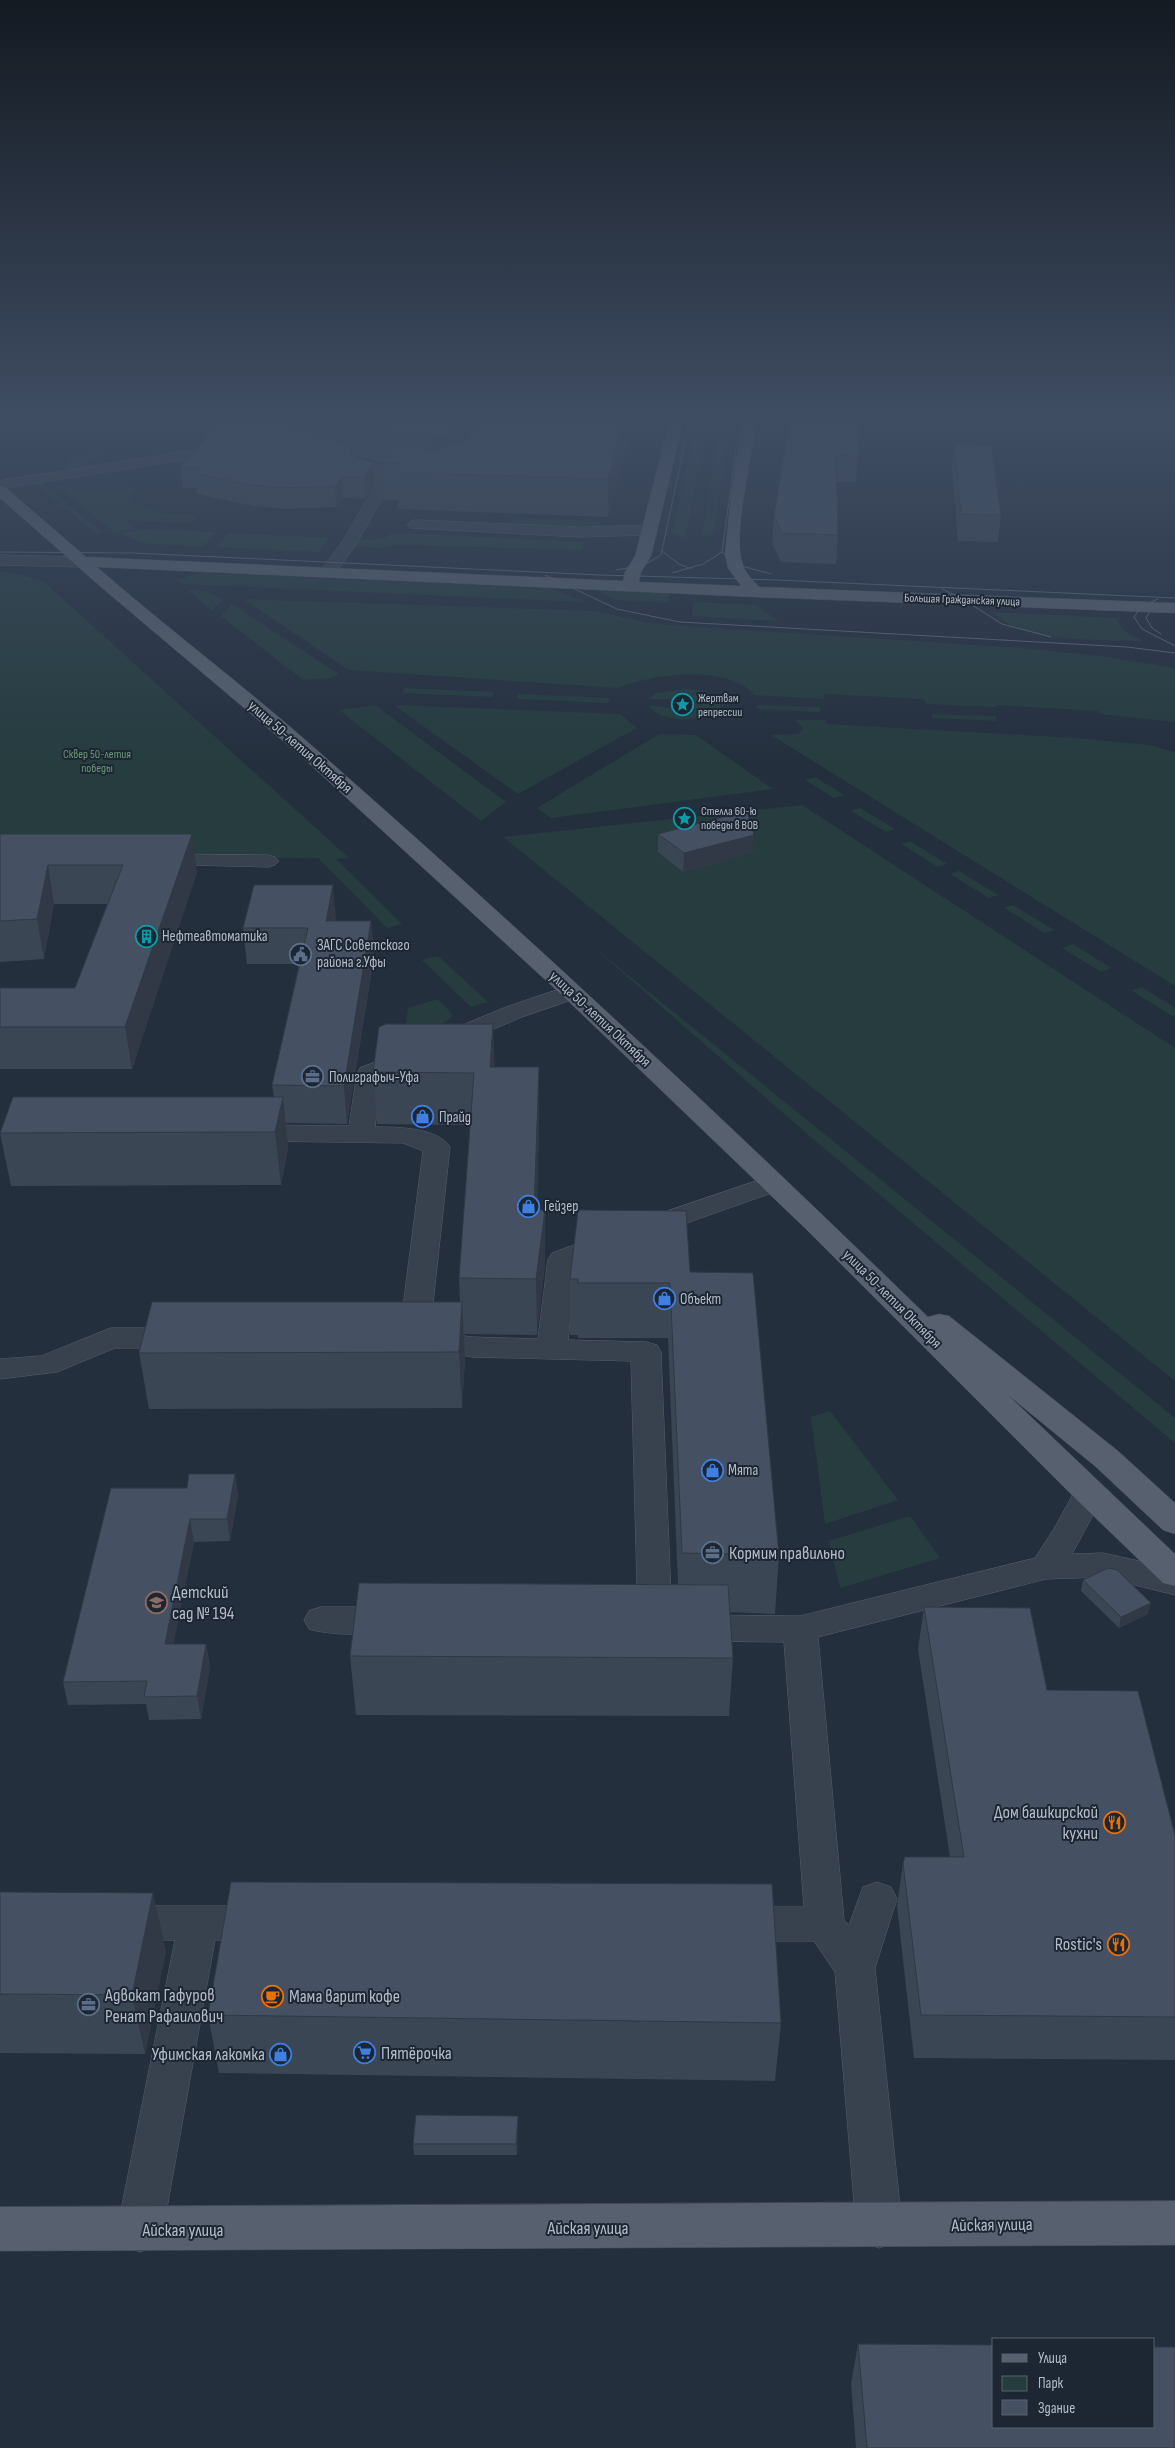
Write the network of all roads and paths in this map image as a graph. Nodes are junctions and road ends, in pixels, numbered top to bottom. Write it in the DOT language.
graph roads {
  1 [pos="49,533"];
  2 [pos="355,533"];
  3 [pos="649,533"];
  4 [pos="734,533"];
  5 [pos="0,560"];
  6 [pos="82,562"];
  7 [pos="328,572"];
  8 [pos="630,586"];
  9 [pos="754,592"];
  10 [pos="1175,608"];
  11 [pos="139,860"];
  12 [pos="268,861"];
  13 [pos="572,992"];
  14 [pos="230,1118"];
  15 [pos="361,1134"];
  16 [pos="774,1184"];
  17 [pos="818,1225"];
  18 [pos="209,1338"];
  19 [pos="552,1350"];
  20 [pos="0,1369"];
  21 [pos="1089,1494"];
  22 [pos="1175,1522"];
  23 [pos="1046,1567"];
  24 [pos="1175,1574"];
  25 [pos="1175,1582"];
  26 [pos="321,1620"];
  27 [pos="419,1620"];
  28 [pos="800,1629"];
  29 [pos="876,1899"];
  30 [pos="89,1922"];
  31 [pos="198,1924"];
  32 [pos="298,1924"];
  33 [pos="706,1924"];
  34 [pos="825,1924"];
  35 [pos="855,1968"];
  36 [pos="1175,2223"];
  37 [pos="879,2226"];
  38 [pos="0,2229"];
  39 [pos="140,2230"];
  1 -- 6 [label="main road, улица 50-летия Октября"];
  2 -- 7 [label="street"];
  3 -- 8 [label="main road"];
  4 -- 9 [label="main road"];
  5 -- 6 [label="street, Большая Гражданская улица"];
  6 -- 7 [label="main road, Большая Гражданская улица"];
  6 -- 13 [label="main road, улица 50-летия Октября"];
  7 -- 8 [label="main road, Большая Гражданская улица"];
  8 -- 9 [label="main road, Большая Гражданская улица"];
  9 -- 10 [label="main road, Большая Гражданская улица"];
  11 -- 12 [label="street"];
  13 -- 15 [label="street"];
  13 -- 16 [label="main road, улица 50-летия Октября"];
  14 -- 15 [label="street"];
  15 -- 19 [label="street"];
  16 -- 17 [label="main road, улица 50-летия Октября"];
  16 -- 19 [label="street"];
  17 -- 21 [label="main road, улица 50-летия Октября"];
  17 -- 22 [label="main road"];
  18 -- 20 [label="street"];
  19 -- 28 [label="street"];
  21 -- 23 [label="street"];
  21 -- 24 [label="main road, улица 50-летия Октября"];
  23 -- 25 [label="street"];
  23 -- 28 [label="street"];
  26 -- 27 [label="street"];
  28 -- 34 [label="street"];
  29 -- 35 [label="street"];
  30 -- 31 [label="street"];
  31 -- 32 [label="street"];
  31 -- 39 [label="street"];
  33 -- 34 [label="street"];
  34 -- 35 [label="street"];
  35 -- 37 [label="street"];
  36 -- 37 [label="main road, Айская улица"];
  37 -- 39 [label="main road, Айская улица"];
  38 -- 39 [label="main road, Айская улица"];
}
